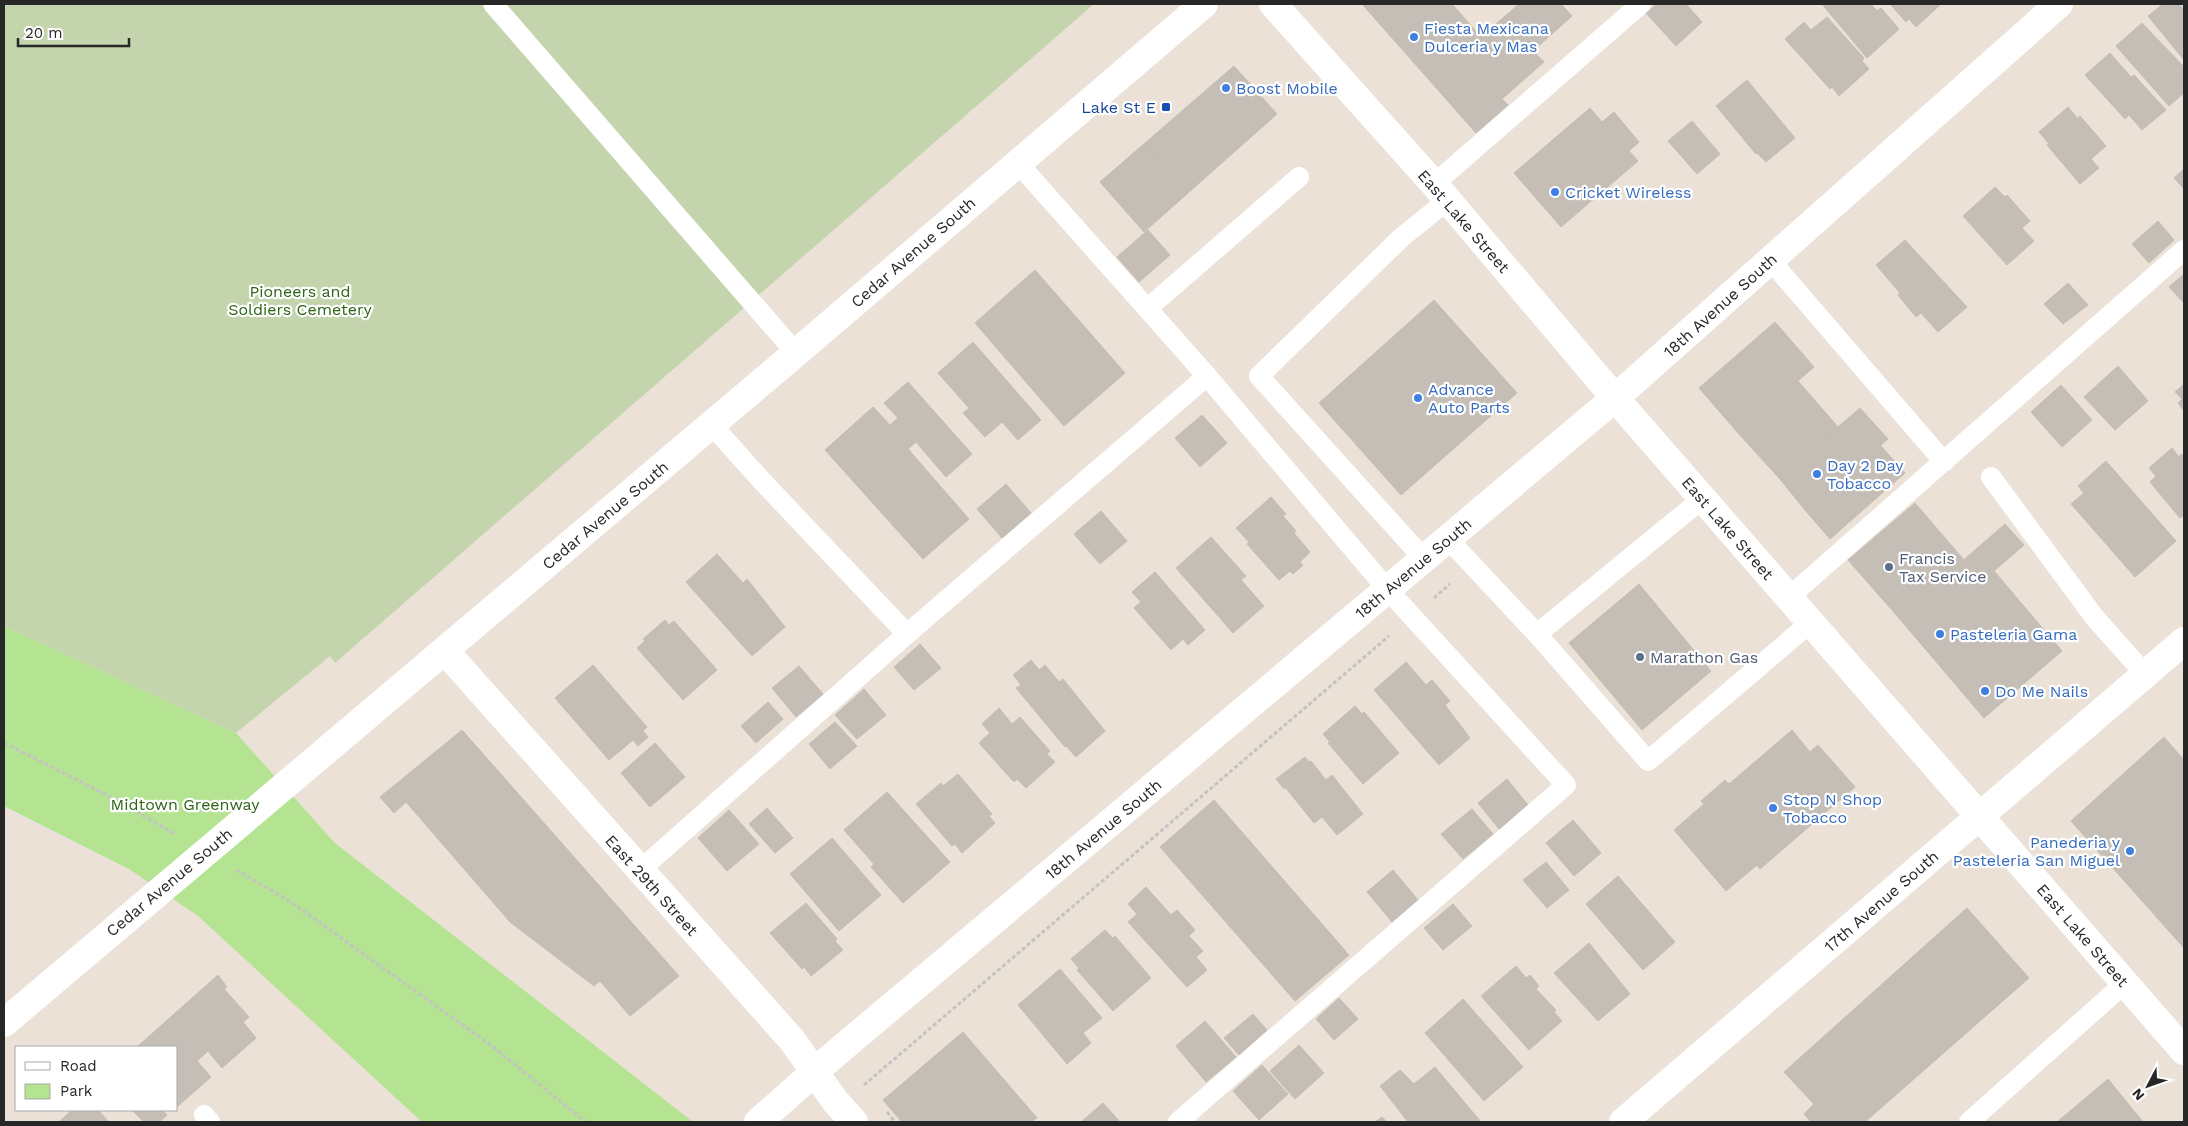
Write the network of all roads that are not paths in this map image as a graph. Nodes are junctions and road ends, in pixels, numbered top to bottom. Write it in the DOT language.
graph roads {
  1 [pos="493,4"];
  2 [pos="1204,4"];
  3 [pos="1273,4"];
  4 [pos="1641,4"];
  5 [pos="2059,4"];
  6 [pos="1017,162"];
  7 [pos="1298,177"];
  8 [pos="1441,192"];
  9 [pos="2184,250"];
  10 [pos="1770,260"];
  11 [pos="1148,308"];
  12 [pos="796,353"];
  13 [pos="1207,376"];
  14 [pos="1615,398"];
  15 [pos="711,424"];
  16 [pos="1944,462"];
  17 [pos="1991,477"];
  18 [pos="1702,499"];
  19 [pos="1448,538"];
  20 [pos="1424,559"];
  21 [pos="1387,589"];
  22 [pos="1788,598"];
  23 [pos="1810,622"];
  24 [pos="907,634"];
  25 [pos="1537,634"];
  26 [pos="2184,641"];
  27 [pos="445,651"];
  28 [pos="2145,674"];
  29 [pos="1980,816"];
  30 [pos="639,871"];
  31 [pos="2125,983"];
  32 [pos="4,1023"];
  33 [pos="2184,1051"];
  34 [pos="816,1072"];
  35 [pos="758,1122"];
  36 [pos="854,1122"];
  37 [pos="1178,1122"];
  38 [pos="1623,1122"];
  39 [pos="1968,1122"];
  1 -- 12 [label="lane"];
  2 -- 6 [label="street, Cedar Avenue South"];
  3 -- 8 [label="street, East Lake Street"];
  4 -- 8 [label="lane"];
  5 -- 10 [label="street, 18th Avenue South"];
  6 -- 11 [label="lane"];
  6 -- 12 [label="street, Cedar Avenue South"];
  7 -- 11 [label="lane"];
  8 -- 14 [label="street, East Lake Street"];
  8 -- 20 [label="lane"];
  9 -- 16 [label="lane"];
  10 -- 14 [label="street, 18th Avenue South"];
  10 -- 16 [label="lane"];
  11 -- 13 [label="lane"];
  12 -- 15 [label="street, Cedar Avenue South"];
  13 -- 21 [label="lane"];
  13 -- 24 [label="lane"];
  14 -- 18 [label="street, East Lake Street"];
  14 -- 19 [label="street, 18th Avenue South"];
  15 -- 24 [label="lane"];
  15 -- 27 [label="street, Cedar Avenue South"];
  16 -- 22 [label="lane"];
  17 -- 28 [label="lane"];
  18 -- 22 [label="street, East Lake Street"];
  18 -- 25 [label="lane"];
  19 -- 20 [label="street, 18th Avenue South"];
  19 -- 25 [label="lane"];
  20 -- 21 [label="street, 18th Avenue South"];
  21 -- 34 [label="street, 18th Avenue South"];
  21 -- 37 [label="lane"];
  22 -- 23 [label="street, East Lake Street"];
  23 -- 25 [label="lane"];
  23 -- 29 [label="street, East Lake Street"];
  24 -- 30 [label="lane"];
  26 -- 28 [label="street, 17th Avenue South"];
  27 -- 30 [label="street, East 29th Street"];
  27 -- 32 [label="street, Cedar Avenue South"];
  28 -- 29 [label="street, 17th Avenue South"];
  29 -- 31 [label="street, East Lake Street"];
  29 -- 38 [label="street, 17th Avenue South"];
  30 -- 34 [label="street, East 29th Street"];
  31 -- 33 [label="street, East Lake Street"];
  31 -- 39 [label="lane"];
  34 -- 35 [label="street, 18th Avenue South"];
  34 -- 36 [label="street, East 29th Street"];
}
